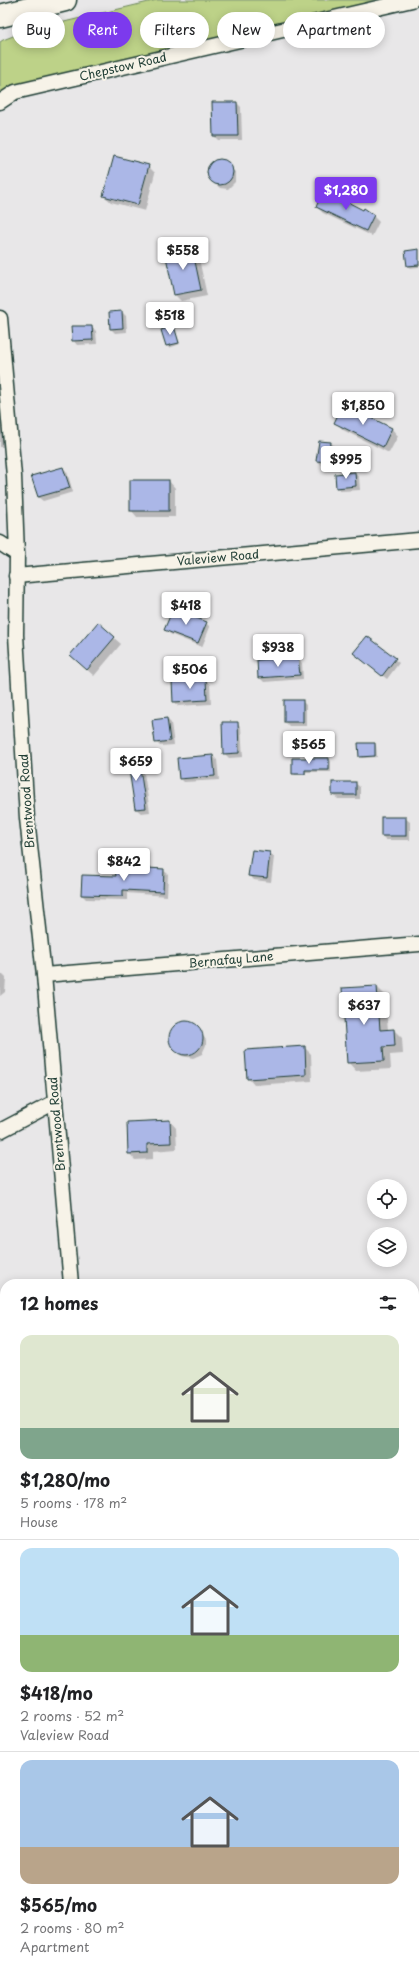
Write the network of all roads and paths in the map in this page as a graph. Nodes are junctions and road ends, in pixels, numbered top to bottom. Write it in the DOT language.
graph roads {
  1 [pos="65,0"];
  2 [pos="412,0"];
  3 [pos="0,16"];
  4 [pos="0,102"];
  5 [pos="0,318"];
  6 [pos="419,540"];
  7 [pos="0,543"];
  8 [pos="17,554"];
  9 [pos="16,576"];
  10 [pos="419,944"];
  11 [pos="44,975"];
  12 [pos="55,1102"];
  13 [pos="0,1131"];
  14 [pos="71,1279"];
  1 -- 3 [label="highway"];
  2 -- 4 [label="street, Chepstow Road"];
  5 -- 8 [label="street, Brentwood Road"];
  6 -- 9 [label="street, Valeview Road"];
  7 -- 8 [label="street"];
  8 -- 9 [label="street, Brentwood Road"];
  9 -- 11 [label="street, Brentwood Road"];
  10 -- 11 [label="street, Bernafay Lane"];
  11 -- 12 [label="street, Brentwood Road"];
  12 -- 13 [label="street"];
  12 -- 14 [label="street, Brentwood Road"];
}
